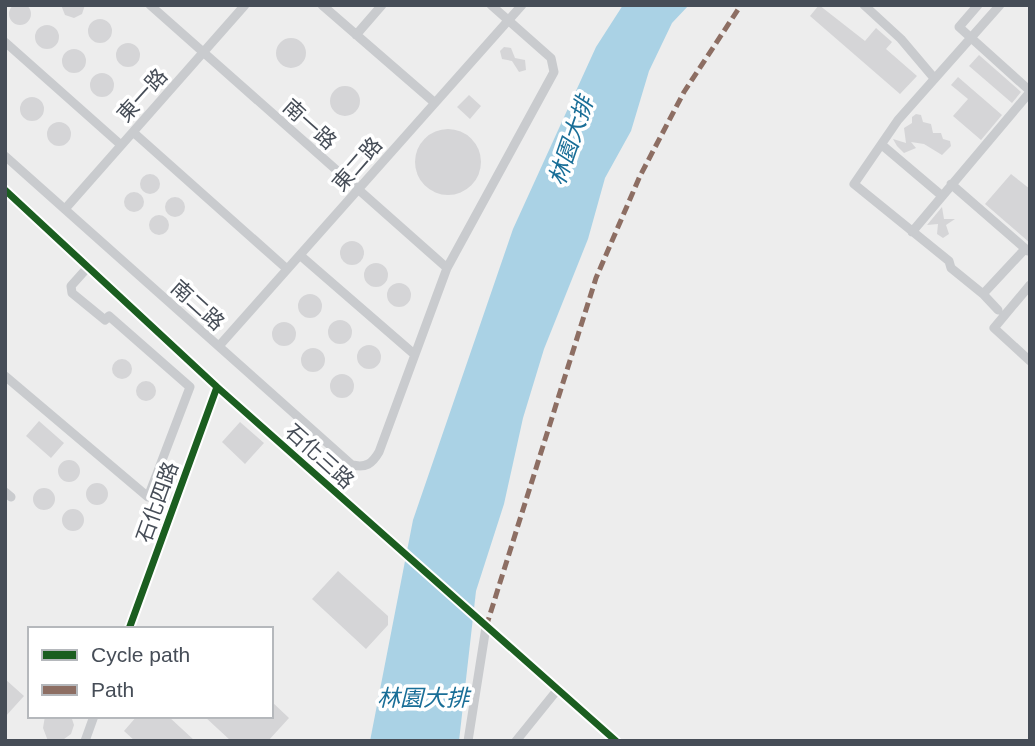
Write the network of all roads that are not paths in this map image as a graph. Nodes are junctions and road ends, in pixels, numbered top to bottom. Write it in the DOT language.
graph roads {
  1 [pos="150,5"];
  2 [pos="245,5"];
  3 [pos="322,5"];
  4 [pos="382,5"];
  5 [pos="491,5"];
  6 [pos="522,5"];
  7 [pos="864,5"];
  8 [pos="978,5"];
  9 [pos="1000,5"];
  10 [pos="509,21"];
  11 [pos="356,35"];
  12 [pos="971,37"];
  13 [pos="5,42"];
  14 [pos="204,52"];
  15 [pos="934,78"];
  16 [pos="1029,91"];
  17 [pos="435,103"];
  18 [pos="133,132"];
  19 [pos="121,145"];
  20 [pos="882,145"];
  21 [pos="5,156"];
  22 [pos="951,184"];
  23 [pos="5,190"];
  24 [pos="357,190"];
  25 [pos="941,195"];
  26 [pos="65,209"];
  27 [pos="912,232"];
  28 [pos="1027,250"];
  29 [pos="301,256"];
  30 [pos="88,267"];
  31 [pos="447,268"];
  32 [pos="287,269"];
  33 [pos="1030,285"];
  34 [pos="983,294"];
  35 [pos="998,310"];
  36 [pos="219,346"];
  37 [pos="414,354"];
  38 [pos="1030,361"];
  39 [pos="5,376"];
  40 [pos="217,387"];
  41 [pos="130,627"];
  42 [pos="489,629"];
  43 [pos="558,690"];
  44 [pos="93,718"];
  45 [pos="85,741"];
  46 [pos="468,741"];
  47 [pos="516,741"];
  48 [pos="617,741"];
  1 -- 14 [label="street, 南一路"];
  2 -- 14 [label="street, 東一路"];
  3 -- 11 [label="street"];
  4 -- 11 [label="street"];
  5 -- 10 [label="street"];
  6 -- 10 [label="street, 東二路"];
  7 -- 15 [label="street"];
  8 -- 12 [label="street"];
  9 -- 12 [label="street"];
  10 -- 17 [label="street, 東二路"];
  10 -- 31 [label="street"];
  11 -- 17 [label="street"];
  12 -- 15 [label="street"];
  12 -- 16 [label="street"];
  13 -- 19 [label="street"];
  14 -- 18 [label="street, 東一路"];
  14 -- 24 [label="street, 南一路"];
  15 -- 20 [label="street"];
  16 -- 22 [label="street"];
  17 -- 24 [label="street, 東二路"];
  18 -- 19 [label="street, 東一路"];
  18 -- 32 [label="street"];
  19 -- 26 [label="street, 東一路"];
  20 -- 25 [label="street"];
  20 -- 27 [label="street"];
  21 -- 26 [label="street, 南二路"];
  22 -- 25 [label="street"];
  22 -- 28 [label="street"];
  23 -- 30 [label="street, 石化三路"];
  24 -- 29 [label="street, 東二路"];
  24 -- 31 [label="street, 南一路"];
  25 -- 27 [label="street"];
  26 -- 36 [label="street, 南二路"];
  27 -- 34 [label="street"];
  28 -- 34 [label="street"];
  29 -- 32 [label="street, 東二路"];
  29 -- 37 [label="street"];
  30 -- 39 [label="street"];
  30 -- 40 [label="street, 石化三路"];
  31 -- 37 [label="street"];
  32 -- 36 [label="street, 東二路"];
  33 -- 38 [label="street"];
  34 -- 35 [label="street"];
  36 -- 37 [label="street, 南二路"];
  40 -- 41 [label="street, 石化四路"];
  40 -- 42 [label="street, 石化三路"];
  42 -- 43 [label="street, 石化三路"];
  42 -- 46 [label="street"];
  43 -- 47 [label="street"];
  43 -- 48 [label="street, 石化三路"];
  44 -- 45 [label="street"];
}
